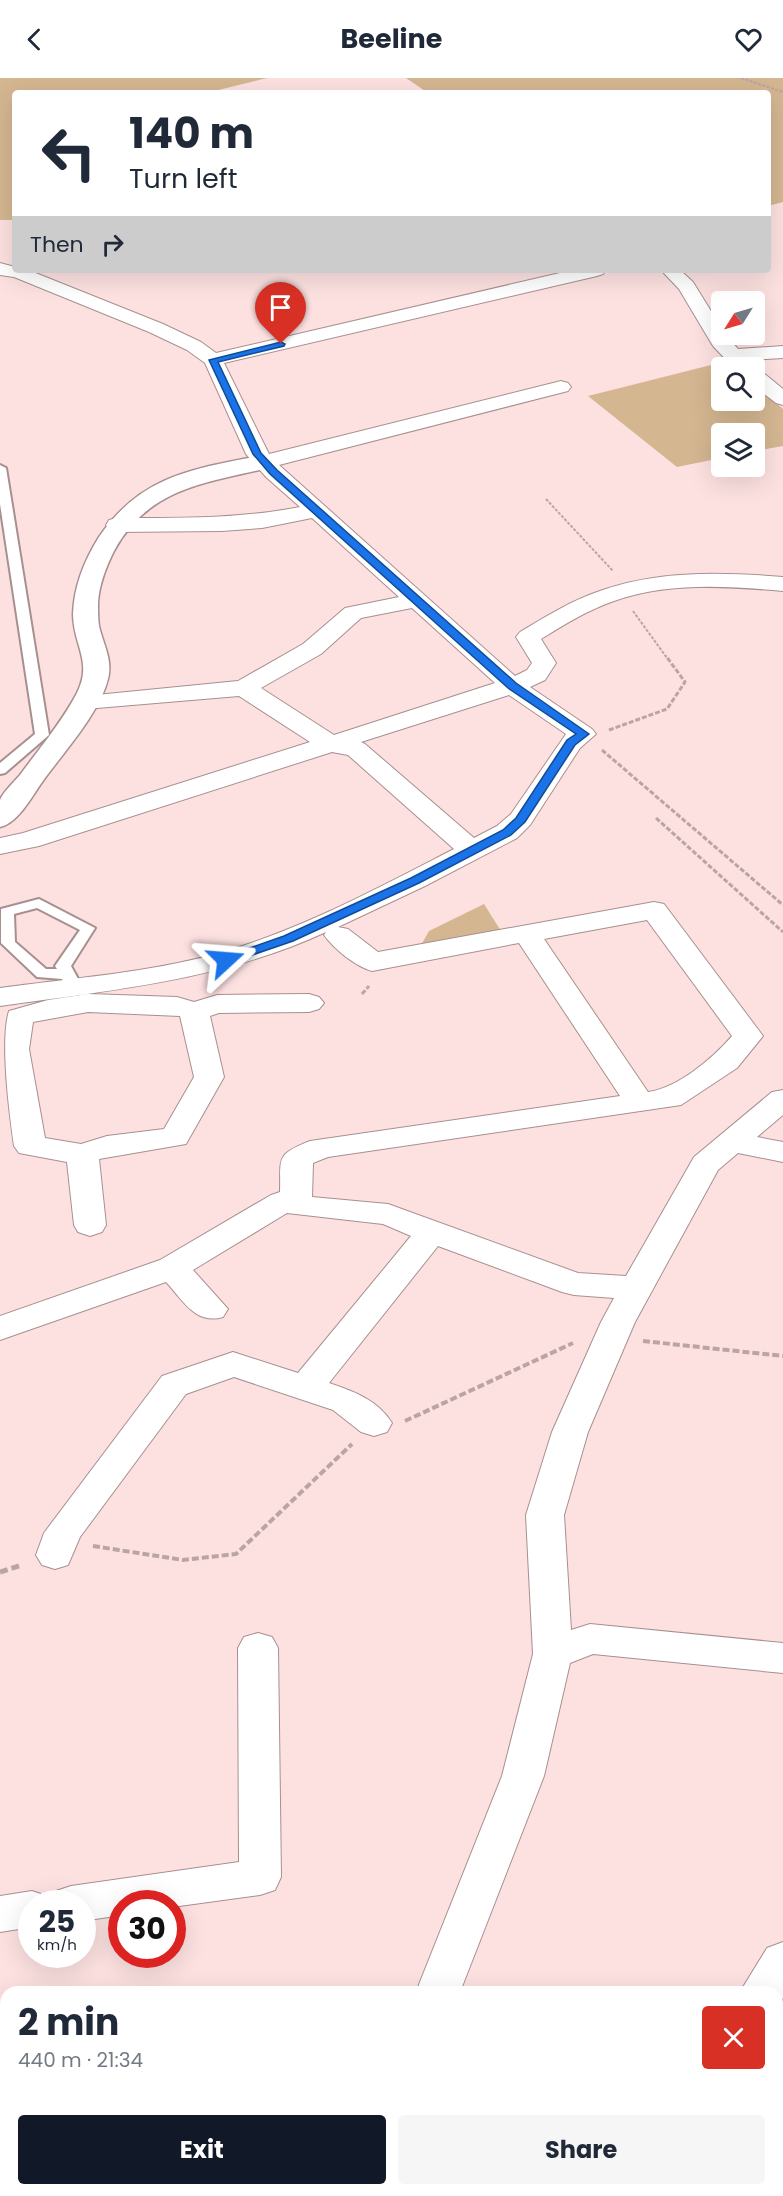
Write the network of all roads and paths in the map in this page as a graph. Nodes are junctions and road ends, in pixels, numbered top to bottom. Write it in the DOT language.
graph roads {
  1 [pos="741,78"];
  2 [pos="783,92"];
  3 [pos="19,273"];
  4 [pos="584,273"];
  5 [pos="673,273"];
  6 [pos="783,352"];
  7 [pos="735,357"];
  8 [pos="759,357"];
  9 [pos="213,360"];
  10 [pos="765,384"];
  11 [pos="561,387"];
  12 [pos="783,399"];
  13 [pos="264,462"];
  14 [pos="0,468"];
  15 [pos="546,499"];
  16 [pos="316,510"];
  17 [pos="117,525"];
  18 [pos="783,584"];
  19 [pos="620,593"];
  20 [pos="417,600"];
  21 [pos="512,618"];
  22 [pos="528,637"];
  23 [pos="512,686"];
  24 [pos="244,688"];
  25 [pos="85,702"];
  26 [pos="590,741"];
  27 [pos="331,744"];
  28 [pos="0,770"];
  29 [pos="656,818"];
  30 [pos="0,819"];
  31 [pos="0,846"];
  32 [pos="471,850"];
  33 [pos="783,905"];
  34 [pos="783,932"];
  35 [pos="526,933"];
  36 [pos="338,935"];
  37 [pos="71,981"];
  38 [pos="0,997"];
  39 [pos="309,1003"];
  40 [pos="194,1011"];
  41 [pos="7,1050"];
  42 [pos="783,1099"];
  43 [pos="640,1103"];
  44 [pos="732,1142"];
  45 [pos="783,1152"];
  46 [pos="82,1154"];
  47 [pos="296,1204"];
  48 [pos="90,1225"];
  49 [pos="432,1232"];
  50 [pos="172,1268"];
  51 [pos="638,1288"];
  52 [pos="211,1309"];
  53 [pos="0,1328"];
  54 [pos="614,1330"];
  55 [pos="783,1356"];
  56 [pos="305,1388"];
  57 [pos="374,1423"];
  58 [pos="55,1555"];
  59 [pos="0,1572"];
  60 [pos="258,1648"];
  61 [pos="553,1654"];
  62 [pos="783,1658"];
  63 [pos="96,1900"];
  64 [pos="18,1911"];
  65 [pos="0,1914"];
  66 [pos="783,1961"];
  67 [pos="440,1986"];
  68 [pos="766,1986"];
  1 -- 2 [label="path"];
  3 -- 9 [label="street"];
  4 -- 9 [label="street"];
  5 -- 7 [label="street"];
  6 -- 8 [label="street"];
  9 -- 13 [label="street"];
  10 -- 12 [label="street"];
  11 -- 13 [label="street"];
  13 -- 16 [label="street"];
  13 -- 17 [label="street"];
  14 -- 28 [label="lane"];
  15 -- 19 [label="path"];
  16 -- 17 [label="street"];
  16 -- 20 [label="street"];
  17 -- 25 [label="street"];
  18 -- 19 [label="street"];
  19 -- 22 [label="street"];
  19 -- 26 [label="path"];
  20 -- 23 [label="street"];
  20 -- 24 [label="street"];
  21 -- 22 [label="street"];
  22 -- 23 [label="street"];
  23 -- 26 [label="street"];
  23 -- 27 [label="street"];
  24 -- 25 [label="street"];
  24 -- 27 [label="street"];
  25 -- 30 [label="street"];
  26 -- 32 [label="street"];
  26 -- 33 [label="path"];
  27 -- 31 [label="street"];
  27 -- 32 [label="street"];
  29 -- 34 [label="path"];
  32 -- 37 [label="street"];
  35 -- 36 [label="street"];
  35 -- 43 [label="street"];
  35 -- 43 [label="street"];
  37 -- 37 [label="lane"];
  37 -- 38 [label="street"];
  39 -- 40 [label="street"];
  40 -- 41 [label="street"];
  40 -- 46 [label="street"];
  41 -- 46 [label="street"];
  42 -- 44 [label="street"];
  43 -- 47 [label="street"];
  44 -- 45 [label="street"];
  44 -- 51 [label="street"];
  46 -- 48 [label="street"];
  47 -- 49 [label="street"];
  47 -- 50 [label="street"];
  49 -- 51 [label="street"];
  49 -- 56 [label="street"];
  50 -- 52 [label="street"];
  50 -- 53 [label="street"];
  51 -- 54 [label="street"];
  54 -- 55 [label="path"];
  54 -- 57 [label="path"];
  54 -- 61 [label="street"];
  56 -- 57 [label="street"];
  56 -- 58 [label="street"];
  57 -- 58 [label="path"];
  58 -- 59 [label="path"];
  60 -- 63 [label="street"];
  61 -- 62 [label="street"];
  61 -- 67 [label="street"];
  64 -- 65 [label="street"];
  66 -- 68 [label="street"];
}
